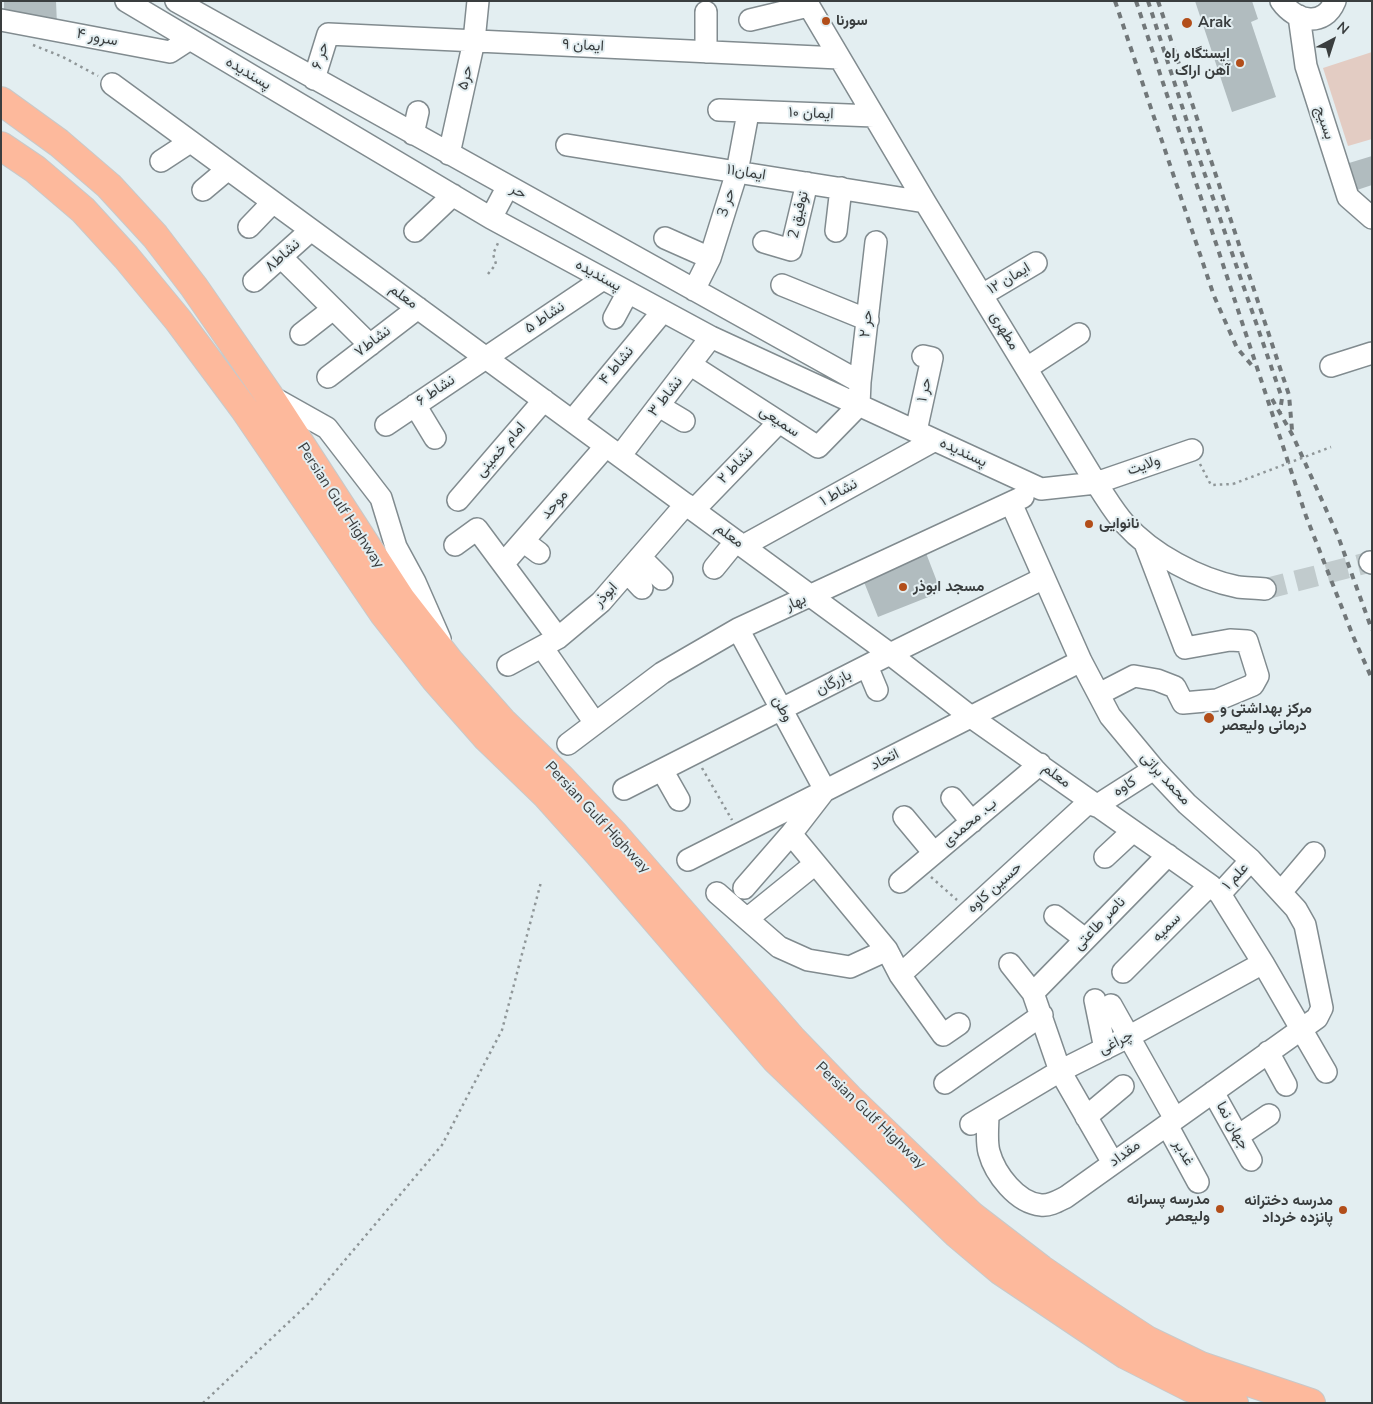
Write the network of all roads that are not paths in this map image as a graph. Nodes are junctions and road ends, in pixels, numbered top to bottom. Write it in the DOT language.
graph roads {
  1 [pos="126,1"];
  2 [pos="176,1"];
  3 [pos="478,1"];
  4 [pos="1281,1"];
  5 [pos="1336,2"];
  6 [pos="807,4"];
  7 [pos="706,12"];
  8 [pos="1298,16"];
  9 [pos="1,20"];
  10 [pos="750,20"];
  11 [pos="328,34"];
  12 [pos="190,39"];
  13 [pos="474,41"];
  14 [pos="706,52"];
  15 [pos="839,58"];
  16 [pos="314,78"];
  17 [pos="112,84"];
  18 [pos="1,102"];
  19 [pos="719,110"];
  20 [pos="418,112"];
  21 [pos="748,113"];
  22 [pos="874,116"];
  23 [pos="413,134"];
  24 [pos="190,142"];
  25 [pos="567,145"];
  26 [pos="1,146"];
  27 [pos="449,154"];
  28 [pos="161,161"];
  29 [pos="228,169"];
  30 [pos="737,172"];
  31 [pos="807,183"];
  32 [pos="508,186"];
  33 [pos="841,188"];
  34 [pos="202,190"];
  35 [pos="453,195"];
  36 [pos="273,202"];
  37 [pos="925,202"];
  38 [pos="1372,218"];
  39 [pos="498,222"];
  40 [pos="249,227"];
  41 [pos="311,230"];
  42 [pos="415,231"];
  43 [pos="836,231"];
  44 [pos="665,238"];
  45 [pos="602,239"];
  46 [pos="764,242"];
  47 [pos="876,242"];
  48 [pos="281,257"];
  49 [pos="710,258"];
  50 [pos="1036,263"];
  51 [pos="596,275"];
  52 [pos="254,282"];
  53 [pos="782,285"];
  54 [pos="694,290"];
  55 [pos="628,292"];
  56 [pos="982,295"];
  57 [pos="418,308"];
  58 [pos="333,309"];
  59 [pos="663,311"];
  60 [pos="614,318"];
  61 [pos="868,320"];
  62 [pos="301,334"];
  63 [pos="1079,334"];
  64 [pos="711,337"];
  65 [pos="370,345"];
  66 [pos="1372,353"];
  67 [pos="923,356"];
  68 [pos="487,358"];
  69 [pos="690,365"];
  70 [pos="1331,366"];
  71 [pos="1026,368"];
  72 [pos="328,377"];
  73 [pos="860,382"];
  74 [pos="268,394"];
  75 [pos="544,400"];
  76 [pos="416,405"];
  77 [pos="859,405"];
  78 [pos="659,406"];
  79 [pos="572,421"];
  80 [pos="684,421"];
  81 [pos="779,422"];
  82 [pos="386,425"];
  83 [pos="925,436"];
  84 [pos="435,438"];
  85 [pos="1192,450"];
  86 [pos="613,451"];
  87 [pos="1096,483"];
  88 [pos="1041,489"];
  89 [pos="458,500"];
  90 [pos="1011,503"];
  91 [pos="690,507"];
  92 [pos="1145,543"];
  93 [pos="740,544"];
  94 [pos="455,545"];
  95 [pos="503,564"];
  96 [pos="634,564"];
  97 [pos="714,568"];
  98 [pos="1044,578"];
  99 [pos="662,579"];
  100 [pos="642,588"];
  101 [pos="1264,589"];
  102 [pos="811,596"];
  103 [pos="738,629"];
  104 [pos="550,643"];
  105 [pos="890,654"];
  106 [pos="1081,661"];
  107 [pos="450,662"];
  108 [pos="508,665"];
  109 [pos="867,666"];
  110 [pos="877,690"];
  111 [pos="1098,694"];
  112 [pos="782,709"];
  113 [pos="971,717"];
  114 [pos="595,724"];
  115 [pos="568,744"];
  116 [pos="1040,764"];
  117 [pos="1154,769"];
  118 [pos="662,770"];
  119 [pos="624,789"];
  120 [pos="825,790"];
  121 [pos="952,798"];
  122 [pos="679,800"];
  123 [pos="1093,803"];
  124 [pos="904,817"];
  125 [pos="972,822"];
  126 [pos="1133,831"];
  127 [pos="791,834"];
  128 [pos="934,853"];
  129 [pos="1314,853"];
  130 [pos="1168,855"];
  131 [pos="1105,857"];
  132 [pos="688,860"];
  133 [pos="1251,860"];
  134 [pos="816,864"];
  135 [pos="900,882"];
  136 [pos="744,888"];
  137 [pos="1215,889"];
  138 [pos="1281,892"];
  139 [pos="717,893"];
  140 [pos="1055,916"];
  141 [pos="747,919"];
  142 [pos="1085,940"];
  143 [pos="887,950"];
  144 [pos="1263,963"];
  145 [pos="1010,964"];
  146 [pos="1124,972"];
  147 [pos="900,975"];
  148 [pos="1033,993"];
  149 [pos="1042,1015"];
  150 [pos="959,1024"];
  151 [pos="1301,1028"];
  152 [pos="1130,1036"];
  153 [pos="1105,1049"];
  154 [pos="1268,1052"];
  155 [pos="1060,1071"];
  156 [pos="1326,1072"];
  157 [pos="946,1083"];
  158 [pos="1286,1085"];
  159 [pos="1124,1086"];
  160 [pos="1213,1092"];
  161 [pos="1268,1115"];
  162 [pos="1086,1117"];
  163 [pos="980,1119"];
  164 [pos="1171,1122"];
  165 [pos="1238,1136"];
  166 [pos="1251,1160"];
  167 [pos="1113,1163"];
  168 [pos="1198,1182"];
  169 [pos="1234,1403"];
  170 [pos="1311,1403"];
  1 -- 12 [label="street, پسندیده"];
  2 -- 16 [label="street, حر"];
  3 -- 13 [label="street, حر۵"];
  4 -- 8 [label="street"];
  5 -- 8 [label="street"];
  6 -- 10 [label="street"];
  6 -- 15 [label="street, مطهری"];
  7 -- 14 [label="street"];
  8 -- 38 [label="street, بسیج"];
  9 -- 12 [label="street, سرور ۴"];
  11 -- 13 [label="street, ایمان ۹"];
  11 -- 16 [label="street, حر ۶"];
  12 -- 35 [label="street, پسندیده"];
  13 -- 14 [label="street, ایمان ۹"];
  13 -- 27 [label="street, حر۵"];
  14 -- 15 [label="street, ایمان ۹"];
  15 -- 22 [label="street, مطهری"];
  16 -- 23 [label="street, حر"];
  17 -- 24 [label="street, معلم"];
  18 -- 74 [label="highway, Persian Gulf Highway"];
  19 -- 21 [label="street, ایمان ۱۰"];
  20 -- 23 [label="street"];
  21 -- 22 [label="street, ایمان ۱۰"];
  21 -- 30 [label="street, حر 3"];
  22 -- 37 [label="street, مطهری"];
  23 -- 27 [label="street, حر"];
  24 -- 28 [label="street"];
  24 -- 29 [label="street, معلم"];
  25 -- 30 [label="street, ایمان۱۱"];
  26 -- 169 [label="highway, Persian Gulf Highway"];
  27 -- 32 [label="street, حر"];
  29 -- 34 [label="street"];
  29 -- 36 [label="street, معلم"];
  30 -- 31 [label="street, ایمان۱۱"];
  30 -- 49 [label="street, حر 3"];
  31 -- 33 [label="street, ایمان۱۱"];
  31 -- 46 [label="street, توفیق 2"];
  32 -- 39 [label="street"];
  32 -- 45 [label="street, حر"];
  33 -- 37 [label="street, ایمان۱۱"];
  33 -- 43 [label="street"];
  35 -- 39 [label="street, پسندیده"];
  35 -- 42 [label="street"];
  36 -- 40 [label="street"];
  36 -- 41 [label="street, معلم"];
  37 -- 56 [label="street, مطهری"];
  39 -- 51 [label="street, پسندیده"];
  41 -- 48 [label="street, نشاط۸"];
  41 -- 57 [label="street, معلم"];
  44 -- 49 [label="street"];
  45 -- 51 [label="street"];
  45 -- 54 [label="street, حر"];
  47 -- 61 [label="street, حر ۲"];
  48 -- 52 [label="street, نشاط۸"];
  48 -- 58 [label="street"];
  49 -- 54 [label="street, حر 3"];
  50 -- 56 [label="street, ایمان ۱۲"];
  51 -- 55 [label="street, پسندیده"];
  51 -- 68 [label="street, نشاط ۵"];
  53 -- 61 [label="street"];
  54 -- 73 [label="street, حر"];
  55 -- 59 [label="street, پسندیده"];
  55 -- 60 [label="street"];
  56 -- 71 [label="street, مطهری"];
  57 -- 65 [label="street, نشاط۷"];
  57 -- 68 [label="street, معلم"];
  58 -- 62 [label="street"];
  58 -- 65 [label="street"];
  59 -- 64 [label="street, پسندیده"];
  59 -- 79 [label="street, نشاط ۴"];
  61 -- 73 [label="street, حر ۲"];
  63 -- 71 [label="street"];
  64 -- 69 [label="street, نشاط ۳"];
  64 -- 77 [label="street, پسندیده"];
  65 -- 72 [label="street, نشاط۷"];
  66 -- 70 [label="street"];
  67 -- 83 [label="street, حر ۱"];
  68 -- 75 [label="street, معلم"];
  68 -- 76 [label="street, نشاط ۶"];
  69 -- 78 [label="street, نشاط ۳"];
  69 -- 81 [label="street, سمیعی"];
  71 -- 87 [label="street, مطهری"];
  73 -- 77 [label="street, حر ۲"];
  74 -- 107 [label="highway, Persian Gulf Highway"];
  74 -- 107 [label="street"];
  75 -- 79 [label="street, معلم"];
  75 -- 89 [label="street, امام خمینی"];
  76 -- 82 [label="street, نشاط ۶"];
  76 -- 84 [label="street"];
  77 -- 81 [label="street, سمیعی"];
  77 -- 83 [label="street, پسندیده"];
  78 -- 80 [label="street"];
  78 -- 86 [label="street, نشاط ۳"];
  79 -- 86 [label="street, معلم"];
  81 -- 91 [label="street, نشاط ۲"];
  83 -- 88 [label="street, پسندیده"];
  83 -- 93 [label="street, نشاط ۱"];
  85 -- 87 [label="street, ولایت"];
  86 -- 91 [label="street, معلم"];
  86 -- 95 [label="street, موحد"];
  87 -- 88 [label="street"];
  87 -- 92 [label="street, مطهری"];
  88 -- 90 [label="street, بهار"];
  90 -- 98 [label="street, محمد براتی"];
  90 -- 102 [label="street, بهار"];
  91 -- 93 [label="street, معلم"];
  91 -- 96 [label="street, ابوذر"];
  92 -- 101 [label="street, مطهری"];
  92 -- 111 [label="street"];
  93 -- 97 [label="street"];
  93 -- 102 [label="street, معلم"];
  94 -- 95 [label="street"];
  95 -- 104 [label="street"];
  96 -- 99 [label="street"];
  96 -- 100 [label="street"];
  96 -- 104 [label="street, ابوذر"];
  98 -- 105 [label="street, بازرگان"];
  98 -- 106 [label="street, محمد براتی"];
  102 -- 103 [label="street, بهار"];
  102 -- 105 [label="street, معلم"];
  103 -- 112 [label="street, وطن"];
  103 -- 114 [label="street, بهار"];
  104 -- 108 [label="street, ابوذر"];
  104 -- 114 [label="street"];
  105 -- 109 [label="street, بازرگان"];
  105 -- 113 [label="street, معلم"];
  106 -- 111 [label="street, محمد براتی"];
  106 -- 113 [label="street, اتحاد"];
  107 -- 170 [label="highway, Persian Gulf Highway"];
  109 -- 110 [label="street"];
  109 -- 112 [label="street, بازرگان"];
  111 -- 117 [label="street, محمد براتی"];
  112 -- 118 [label="street, بازرگان"];
  112 -- 120 [label="street, وطن"];
  113 -- 116 [label="street, معلم"];
  113 -- 120 [label="street, اتحاد"];
  114 -- 115 [label="street, بهار"];
  116 -- 123 [label="street, معلم"];
  116 -- 125 [label="street, ب. محمدی"];
  117 -- 123 [label="street, کاوه"];
  117 -- 133 [label="street, محمد براتی"];
  118 -- 119 [label="street, بازرگان"];
  118 -- 122 [label="street"];
  120 -- 127 [label="street"];
  120 -- 132 [label="street, اتحاد"];
  121 -- 125 [label="street"];
  123 -- 126 [label="street, معلم"];
  123 -- 147 [label="street, حسین کاوه"];
  124 -- 128 [label="street"];
  125 -- 128 [label="street, ب. محمدی"];
  126 -- 130 [label="street, معلم"];
  126 -- 131 [label="street"];
  127 -- 134 [label="street"];
  127 -- 136 [label="street"];
  128 -- 135 [label="street, ب. محمدی"];
  129 -- 138 [label="street"];
  130 -- 137 [label="street, معلم"];
  130 -- 142 [label="street, ناصر طاعتی"];
  133 -- 137 [label="street, علم ۱"];
  133 -- 138 [label="street, محمد براتی"];
  134 -- 141 [label="street"];
  134 -- 143 [label="street"];
  137 -- 144 [label="street, معلم"];
  137 -- 146 [label="street, سمیه"];
  138 -- 151 [label="street, محمد براتی"];
  139 -- 141 [label="street"];
  140 -- 142 [label="street"];
  141 -- 143 [label="street"];
  142 -- 148 [label="street, ناصر طاعتی"];
  143 -- 147 [label="street"];
  144 -- 151 [label="street, معلم"];
  144 -- 152 [label="street, چراغی"];
  145 -- 148 [label="street"];
  147 -- 150 [label="street"];
  148 -- 149 [label="street"];
  149 -- 155 [label="street"];
  149 -- 157 [label="street"];
  151 -- 154 [label="street, مقداد"];
  151 -- 156 [label="street, معلم"];
  152 -- 153 [label="street, چراغی"];
  152 -- 153 [label="street, غدیر"];
  152 -- 164 [label="street, غدیر"];
  153 -- 155 [label="street, چراغی"];
  154 -- 158 [label="street"];
  154 -- 160 [label="street, مقداد"];
  155 -- 162 [label="street"];
  155 -- 163 [label="street, چراغی"];
  159 -- 162 [label="street"];
  160 -- 164 [label="street, مقداد"];
  160 -- 165 [label="street, جهان نما"];
  161 -- 165 [label="street"];
  162 -- 167 [label="street"];
  163 -- 167 [label="street, مقداد"];
  164 -- 167 [label="street, مقداد"];
  164 -- 168 [label="street, غدیر"];
  165 -- 166 [label="street, جهان نما"];
}
